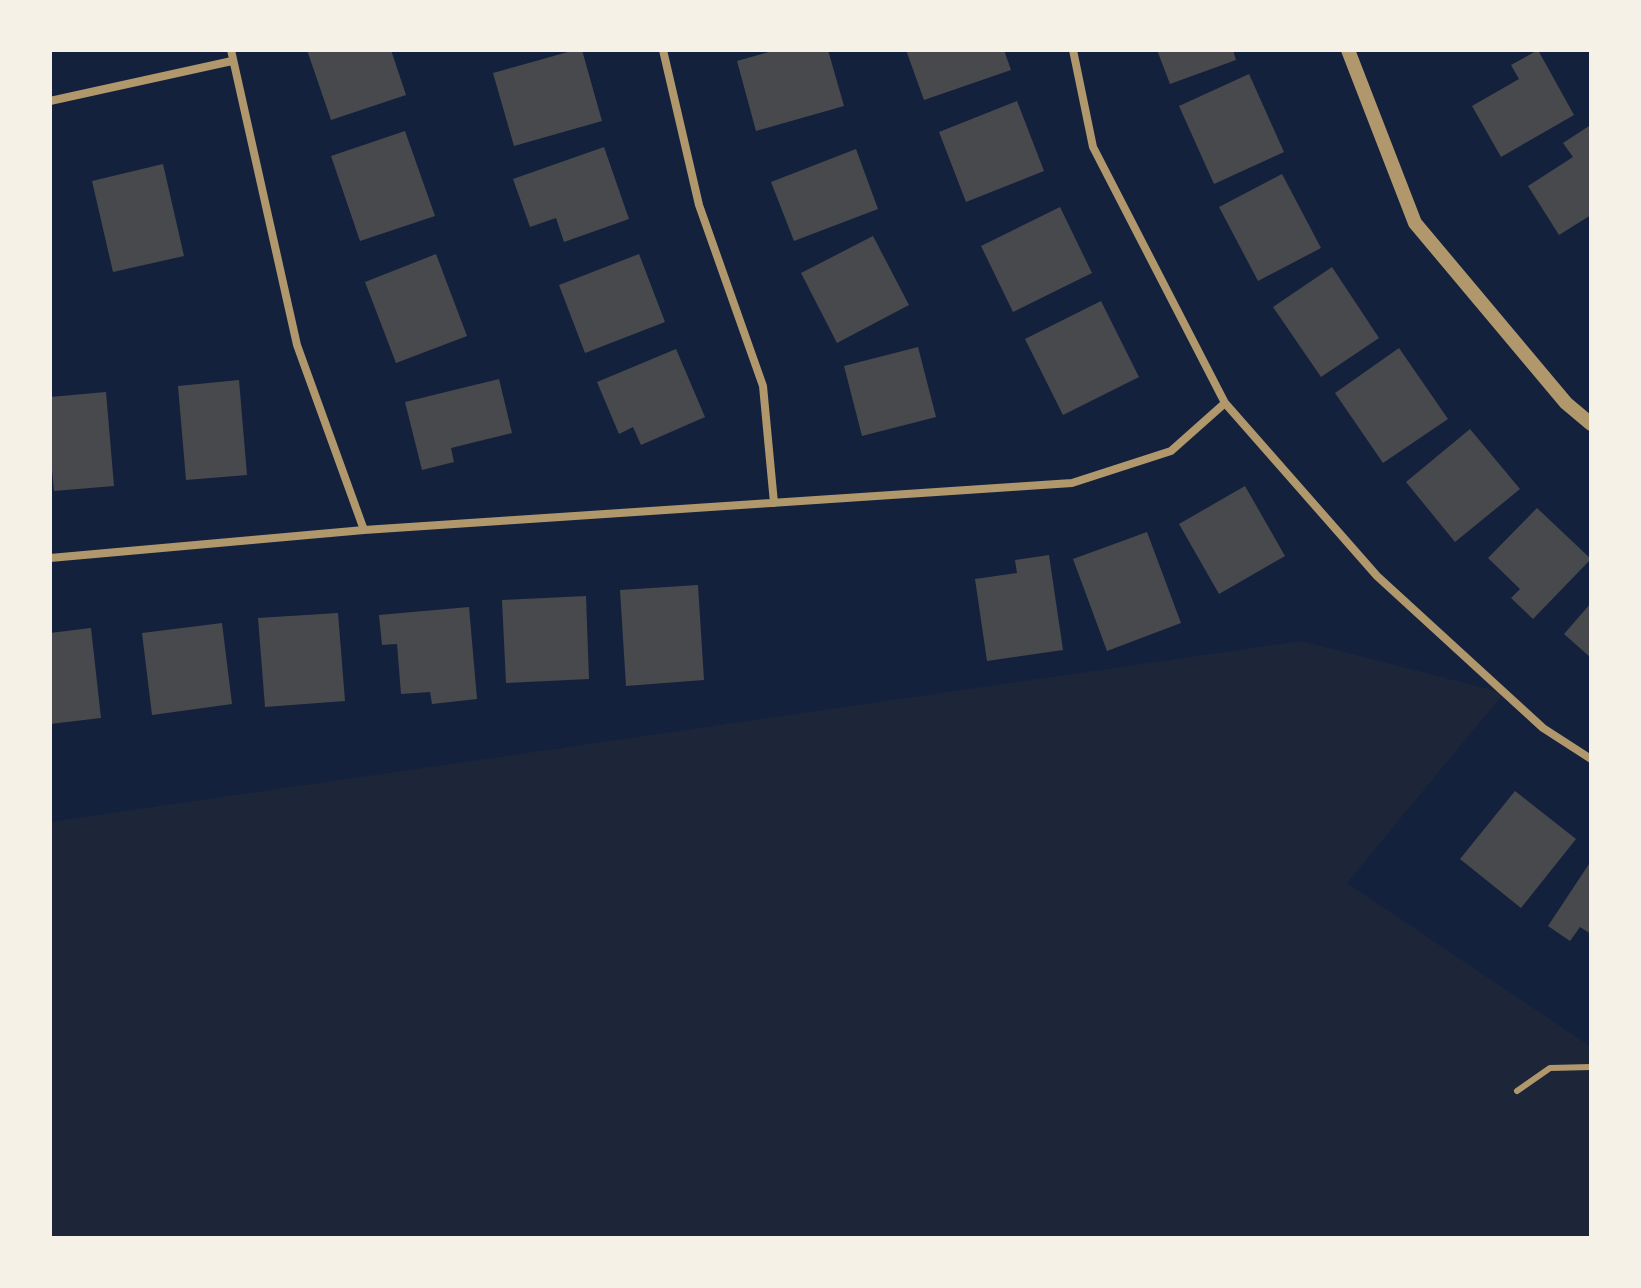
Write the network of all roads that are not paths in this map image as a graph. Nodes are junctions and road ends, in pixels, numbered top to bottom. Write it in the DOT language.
graph roads {
  1 [pos="231,50"];
  2 [pos="663,50"];
  3 [pos="1073,50"];
  4 [pos="1348,50"];
  5 [pos="232,61"];
  6 [pos="50,101"];
  7 [pos="1225,403"];
  8 [pos="1591,424"];
  9 [pos="774,503"];
  10 [pos="364,530"];
  11 [pos="50,558"];
  12 [pos="1591,759"];
  13 [pos="1591,1067"];
  14 [pos="1517,1091"];
  1 -- 5 [label="street"];
  2 -- 9 [label="street"];
  3 -- 7 [label="street"];
  4 -- 8 [label="street"];
  5 -- 6 [label="street"];
  5 -- 10 [label="street"];
  7 -- 9 [label="street"];
  7 -- 12 [label="street"];
  9 -- 10 [label="street"];
  10 -- 11 [label="street"];
  13 -- 14 [label="lane"];
}
